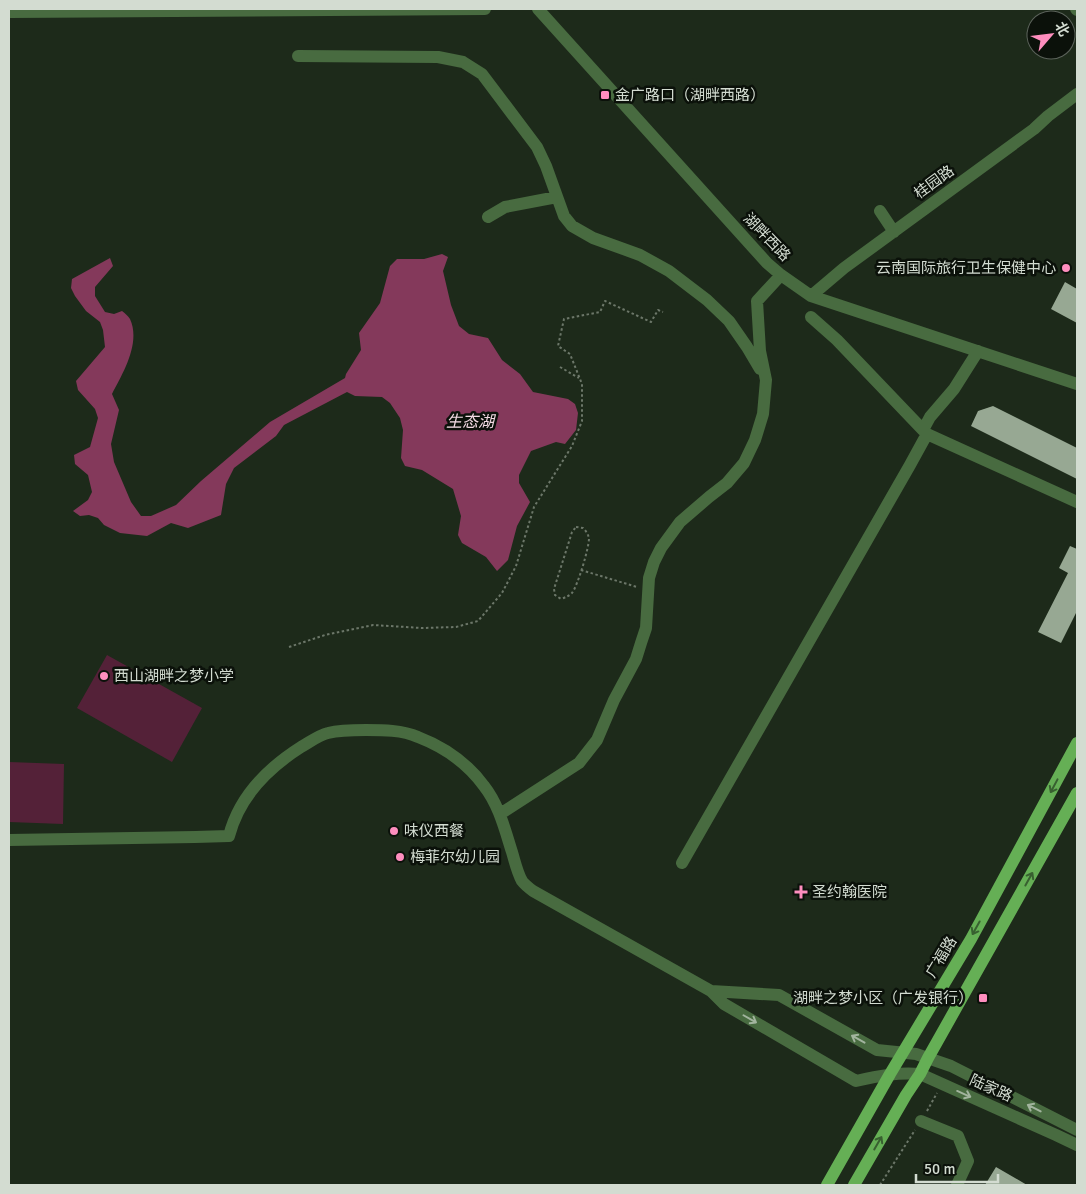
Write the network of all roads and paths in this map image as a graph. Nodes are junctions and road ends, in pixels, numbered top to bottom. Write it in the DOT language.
graph roads {
  1 [pos="485,9"];
  2 [pos="538,9"];
  3 [pos="9,12"];
  4 [pos="298,56"];
  5 [pos="1077,94"];
  6 [pos="557,197"];
  7 [pos="880,211"];
  8 [pos="488,217"];
  9 [pos="894,232"];
  10 [pos="781,275"];
  11 [pos="811,296"];
  12 [pos="663,312"];
  13 [pos="811,317"];
  14 [pos="978,351"];
  15 [pos="560,367"];
  16 [pos="579,378"];
  17 [pos="766,380"];
  18 [pos="1077,384"];
  19 [pos="925,432"];
  20 [pos="1077,502"];
  21 [pos="581,570"];
  22 [pos="648,590"];
  23 [pos="289,647"];
  24 [pos="1077,743"];
  25 [pos="1077,793"];
  26 [pos="500,814"];
  27 [pos="9,840"];
  28 [pos="682,863"];
  29 [pos="711,990"];
  30 [pos="903,1052"];
  31 [pos="928,1058"];
  32 [pos="890,1074"];
  33 [pos="920,1074"];
  34 [pos="942,1085"];
  35 [pos="921,1121"];
  36 [pos="1077,1130"];
  37 [pos="1077,1145"];
  38 [pos="827,1185"];
  39 [pos="854,1185"];
  40 [pos="880,1185"];
  41 [pos="957,1185"];
  1 -- 3 [label="street"];
  2 -- 10 [label="street, 湖畔西路"];
  4 -- 6 [label="street"];
  5 -- 9 [label="street, 桂园路"];
  6 -- 8 [label="street"];
  6 -- 17 [label="street"];
  7 -- 9 [label="street"];
  9 -- 11 [label="street, 桂园路"];
  10 -- 11 [label="street, 湖畔西路"];
  10 -- 17 [label="street"];
  11 -- 14 [label="street, 湖畔西路"];
  12 -- 16 [label="path"];
  13 -- 19 [label="street"];
  14 -- 18 [label="street, 湖畔西路"];
  14 -- 19 [label="street"];
  15 -- 16 [label="path"];
  16 -- 23 [label="path"];
  17 -- 22 [label="street"];
  19 -- 20 [label="street"];
  19 -- 28 [label="street"];
  21 -- 21 [label="path"];
  21 -- 22 [label="path"];
  22 -- 26 [label="street"];
  24 -- 30 [label="main road, 广福路, one-way"];
  31 -- 25 [label="main road, one-way"];
  26 -- 27 [label="street"];
  26 -- 29 [label="street"];
  30 -- 29 [label="street, 陆家路, one-way"];
  29 -- 32 [label="street, 陆家路, one-way"];
  30 -- 31 [label="street, 陆家路"];
  30 -- 32 [label="main road, 广福路"];
  31 -- 33 [label="main road"];
  36 -- 31 [label="street, 陆家路, one-way"];
  32 -- 33 [label="street, 陆家路"];
  32 -- 38 [label="main road, 广福路"];
  33 -- 34 [label="street, 陆家路"];
  39 -- 33 [label="main road, one-way"];
  34 -- 35 [label="path"];
  34 -- 37 [label="street, 陆家路, one-way"];
  35 -- 40 [label="path"];
  35 -- 41 [label="street"];
}
